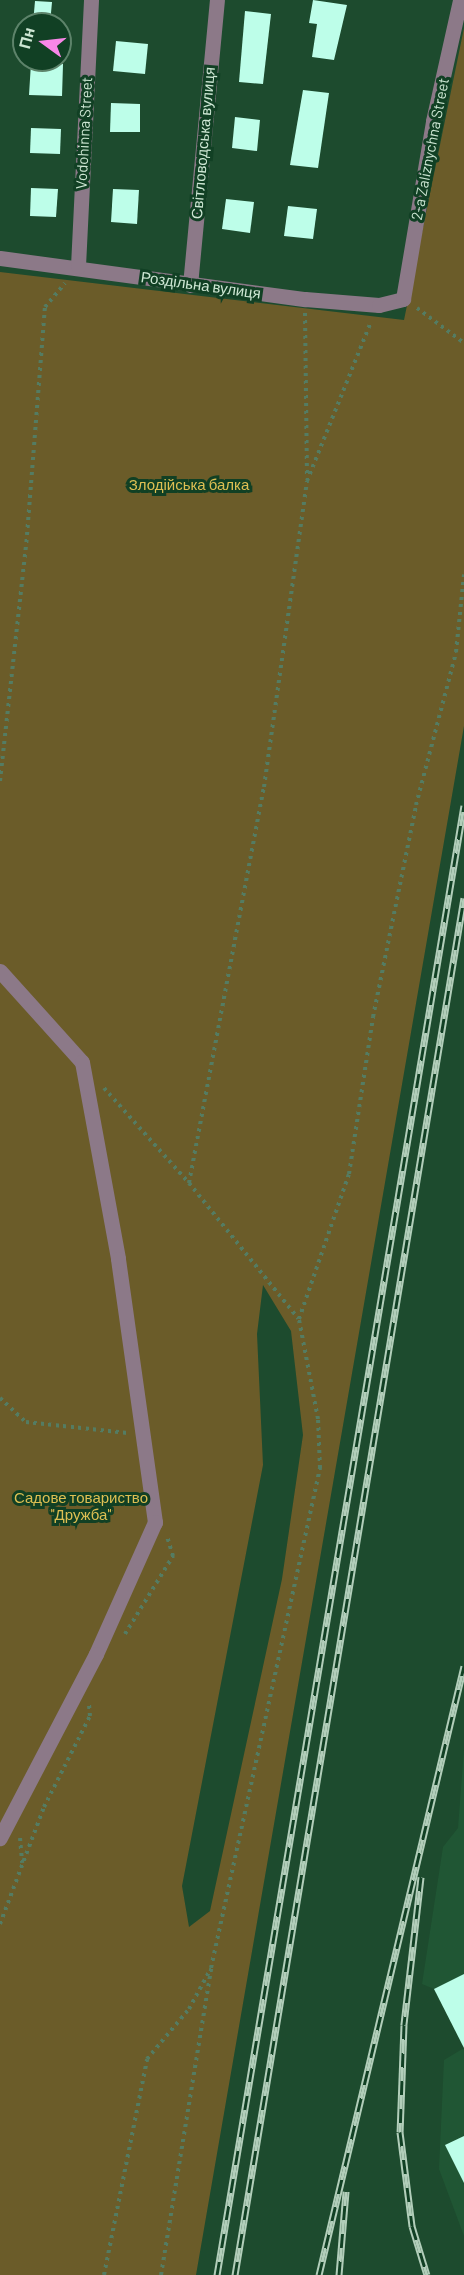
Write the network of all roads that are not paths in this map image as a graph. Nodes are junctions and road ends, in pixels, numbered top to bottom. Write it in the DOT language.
graph roads {
  1 [pos="91,0"];
  2 [pos="217,0"];
  3 [pos="460,0"];
  4 [pos="0,258"];
  5 [pos="78,266"];
  6 [pos="190,285"];
  7 [pos="403,298"];
  8 [pos="0,971"];
  9 [pos="0,1838"];
  1 -- 5 [label="street, Vodohinna Street"];
  2 -- 6 [label="street, Світловодська вулиця"];
  3 -- 7 [label="street, 2-a Zaliznychna Street"];
  4 -- 5 [label="street, Роздільна вулиця"];
  5 -- 6 [label="street, Роздільна вулиця"];
  6 -- 7 [label="street, Роздільна вулиця"];
  8 -- 9 [label="street"];
}
